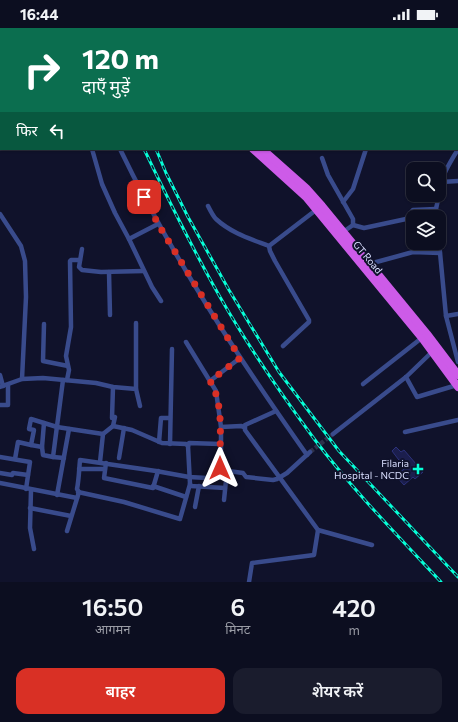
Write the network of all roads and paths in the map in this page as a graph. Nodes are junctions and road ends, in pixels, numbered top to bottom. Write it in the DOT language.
graph roads {
  1 [pos="92,150"];
  2 [pos="121,150"];
  3 [pos="254,150"];
  4 [pos="263,150"];
  5 [pos="366,150"];
  6 [pos="457,150"];
  7 [pos="322,158"];
  8 [pos="446,168"];
  9 [pos="458,181"];
  10 [pos="446,182"];
  11 [pos="308,195"];
  12 [pos="343,202"];
  13 [pos="438,202"];
  14 [pos="208,206"];
  15 [pos="436,209"];
  16 [pos="316,210"];
  17 [pos="0,214"];
  18 [pos="158,224"];
  19 [pos="353,225"];
  20 [pos="343,232"];
  21 [pos="129,239"];
  22 [pos="269,246"];
  23 [pos="82,249"];
  24 [pos="440,250"];
  25 [pos="440,253"];
  26 [pos="80,260"];
  27 [pos="368,264"];
  28 [pos="144,271"];
  29 [pos="109,272"];
  30 [pos="390,294"];
  31 [pos="161,301"];
  32 [pos="458,314"];
  33 [pos="110,315"];
  34 [pos="446,316"];
  35 [pos="136,323"];
  36 [pos="44,324"];
  37 [pos="425,336"];
  38 [pos="186,342"];
  39 [pos="283,346"];
  40 [pos="172,348"];
  41 [pos="435,349"];
  42 [pos="240,358"];
  43 [pos="458,362"];
  44 [pos="68,366"];
  45 [pos="0,375"];
  46 [pos="458,375"];
  47 [pos="406,377"];
  48 [pos="22,379"];
  49 [pos="65,380"];
  50 [pos="210,381"];
  51 [pos="363,384"];
  52 [pos="3,386"];
  53 [pos="458,386"];
  54 [pos="112,387"];
  55 [pos="136,388"];
  56 [pos="0,405"];
  57 [pos="140,406"];
  58 [pos="276,411"];
  59 [pos="170,418"];
  60 [pos="458,420"];
  61 [pos="44,423"];
  62 [pos="113,426"];
  63 [pos="56,427"];
  64 [pos="221,427"];
  65 [pos="124,428"];
  66 [pos="244,428"];
  67 [pos="69,429"];
  68 [pos="405,432"];
  69 [pos="103,434"];
  70 [pos="333,434"];
  71 [pos="159,442"];
  72 [pos="170,444"];
  73 [pos="220,444"];
  74 [pos="31,445"];
  75 [pos="188,446"];
  76 [pos="42,447"];
  77 [pos="0,457"];
  78 [pos="53,457"];
  79 [pos="64,458"];
  80 [pos="118,458"];
  81 [pos="14,459"];
  82 [pos="100,462"];
  83 [pos="106,463"];
  84 [pos="105,469"];
  85 [pos="220,469"];
  86 [pos="79,470"];
  87 [pos="158,471"];
  88 [pos="227,471"];
  89 [pos="0,473"];
  90 [pos="28,475"];
  91 [pos="189,477"];
  92 [pos="279,478"];
  93 [pos="0,483"];
  94 [pos="190,484"];
  95 [pos="153,486"];
  96 [pos="199,486"];
  97 [pos="225,488"];
  98 [pos="28,489"];
  99 [pos="78,492"];
  100 [pos="57,495"];
  101 [pos="186,497"];
  102 [pos="77,498"];
  103 [pos="224,500"];
  104 [pos="195,507"];
  105 [pos="30,508"];
  106 [pos="72,516"];
  107 [pos="318,530"];
  108 [pos="67,531"];
  109 [pos="372,545"];
  110 [pos="34,549"];
  111 [pos="249,582"];
  1 -- 21 [label="street"];
  2 -- 18 [label="street"];
  3 -- 11 [label="highway, GT Road"];
  4 -- 11 [label="highway, GT Road"];
  5 -- 12 [label="street"];
  6 -- 8 [label="street"];
  7 -- 12 [label="street"];
  9 -- 10 [label="street"];
  11 -- 16 [label="highway, GT Road"];
  11 -- 20 [label="highway, GT Road"];
  12 -- 19 [label="street"];
  13 -- 15 [label="street"];
  14 -- 22 [label="street"];
  15 -- 19 [label="street"];
  16 -- 22 [label="street"];
  16 -- 30 [label="highway, GT Road"];
  17 -- 48 [label="street"];
  18 -- 21 [label="street"];
  18 -- 42 [label="street"];
  19 -- 20 [label="street"];
  20 -- 27 [label="highway, GT Road"];
  21 -- 28 [label="street"];
  22 -- 39 [label="street"];
  23 -- 26 [label="street"];
  24 -- 25 [label="street"];
  25 -- 27 [label="street"];
  25 -- 34 [label="street"];
  26 -- 29 [label="street"];
  26 -- 44 [label="street"];
  27 -- 30 [label="highway, GT Road"];
  28 -- 29 [label="street"];
  28 -- 31 [label="street"];
  29 -- 33 [label="street"];
  30 -- 37 [label="highway, GT Road"];
  32 -- 34 [label="street"];
  34 -- 43 [label="street"];
  35 -- 55 [label="street"];
  36 -- 44 [label="street"];
  37 -- 41 [label="highway, GT Road"];
  37 -- 51 [label="street"];
  38 -- 50 [label="street"];
  40 -- 59 [label="street"];
  41 -- 46 [label="highway, GT Road"];
  41 -- 47 [label="street"];
  41 -- 53 [label="highway, GT Road"];
  42 -- 50 [label="street"];
  42 -- 58 [label="street"];
  44 -- 49 [label="street"];
  45 -- 52 [label="street"];
  47 -- 53 [label="street"];
  47 -- 70 [label="street"];
  48 -- 49 [label="street"];
  48 -- 52 [label="street"];
  49 -- 54 [label="street"];
  49 -- 63 [label="street"];
  50 -- 64 [label="street"];
  52 -- 56 [label="street"];
  54 -- 55 [label="street"];
  54 -- 62 [label="street"];
  55 -- 57 [label="street"];
  58 -- 66 [label="street"];
  58 -- 92 [label="street"];
  59 -- 71 [label="street"];
  59 -- 72 [label="street"];
  60 -- 68 [label="street"];
  61 -- 63 [label="street"];
  61 -- 74 [label="street"];
  61 -- 76 [label="street"];
  62 -- 65 [label="street"];
  62 -- 69 [label="street"];
  63 -- 67 [label="street"];
  63 -- 78 [label="street"];
  64 -- 66 [label="street"];
  64 -- 73 [label="street"];
  65 -- 71 [label="street"];
  65 -- 80 [label="street"];
  66 -- 92 [label="street"];
  67 -- 69 [label="street"];
  67 -- 79 [label="street"];
  69 -- 82 [label="street"];
  71 -- 72 [label="street"];
  72 -- 75 [label="street"];
  73 -- 75 [label="street"];
  73 -- 85 [label="street"];
  74 -- 76 [label="street"];
  74 -- 81 [label="street"];
  75 -- 91 [label="street"];
  76 -- 78 [label="street"];
  77 -- 81 [label="street"];
  78 -- 79 [label="street"];
  79 -- 100 [label="street"];
  81 -- 90 [label="street"];
  82 -- 83 [label="street"];
  82 -- 86 [label="street"];
  83 -- 84 [label="street"];
  83 -- 87 [label="street"];
  84 -- 86 [label="street"];
  84 -- 95 [label="street"];
  85 -- 88 [label="street"];
  85 -- 91 [label="street"];
  86 -- 99 [label="street"];
  87 -- 91 [label="street"];
  87 -- 95 [label="street"];
  88 -- 92 [label="street"];
  88 -- 97 [label="street"];
  89 -- 90 [label="street"];
  90 -- 98 [label="street"];
  91 -- 94 [label="street"];
  92 -- 107 [label="street"];
  93 -- 98 [label="street"];
  94 -- 96 [label="street"];
  94 -- 101 [label="street"];
  95 -- 101 [label="street"];
  96 -- 97 [label="street"];
  96 -- 104 [label="street"];
  97 -- 103 [label="street"];
  98 -- 100 [label="street"];
  98 -- 105 [label="street"];
  99 -- 101 [label="street"];
  99 -- 102 [label="street"];
  100 -- 102 [label="street"];
  102 -- 106 [label="street"];
  105 -- 106 [label="street"];
  105 -- 110 [label="street"];
  106 -- 108 [label="street"];
  107 -- 109 [label="street"];
  107 -- 111 [label="street"];
}
